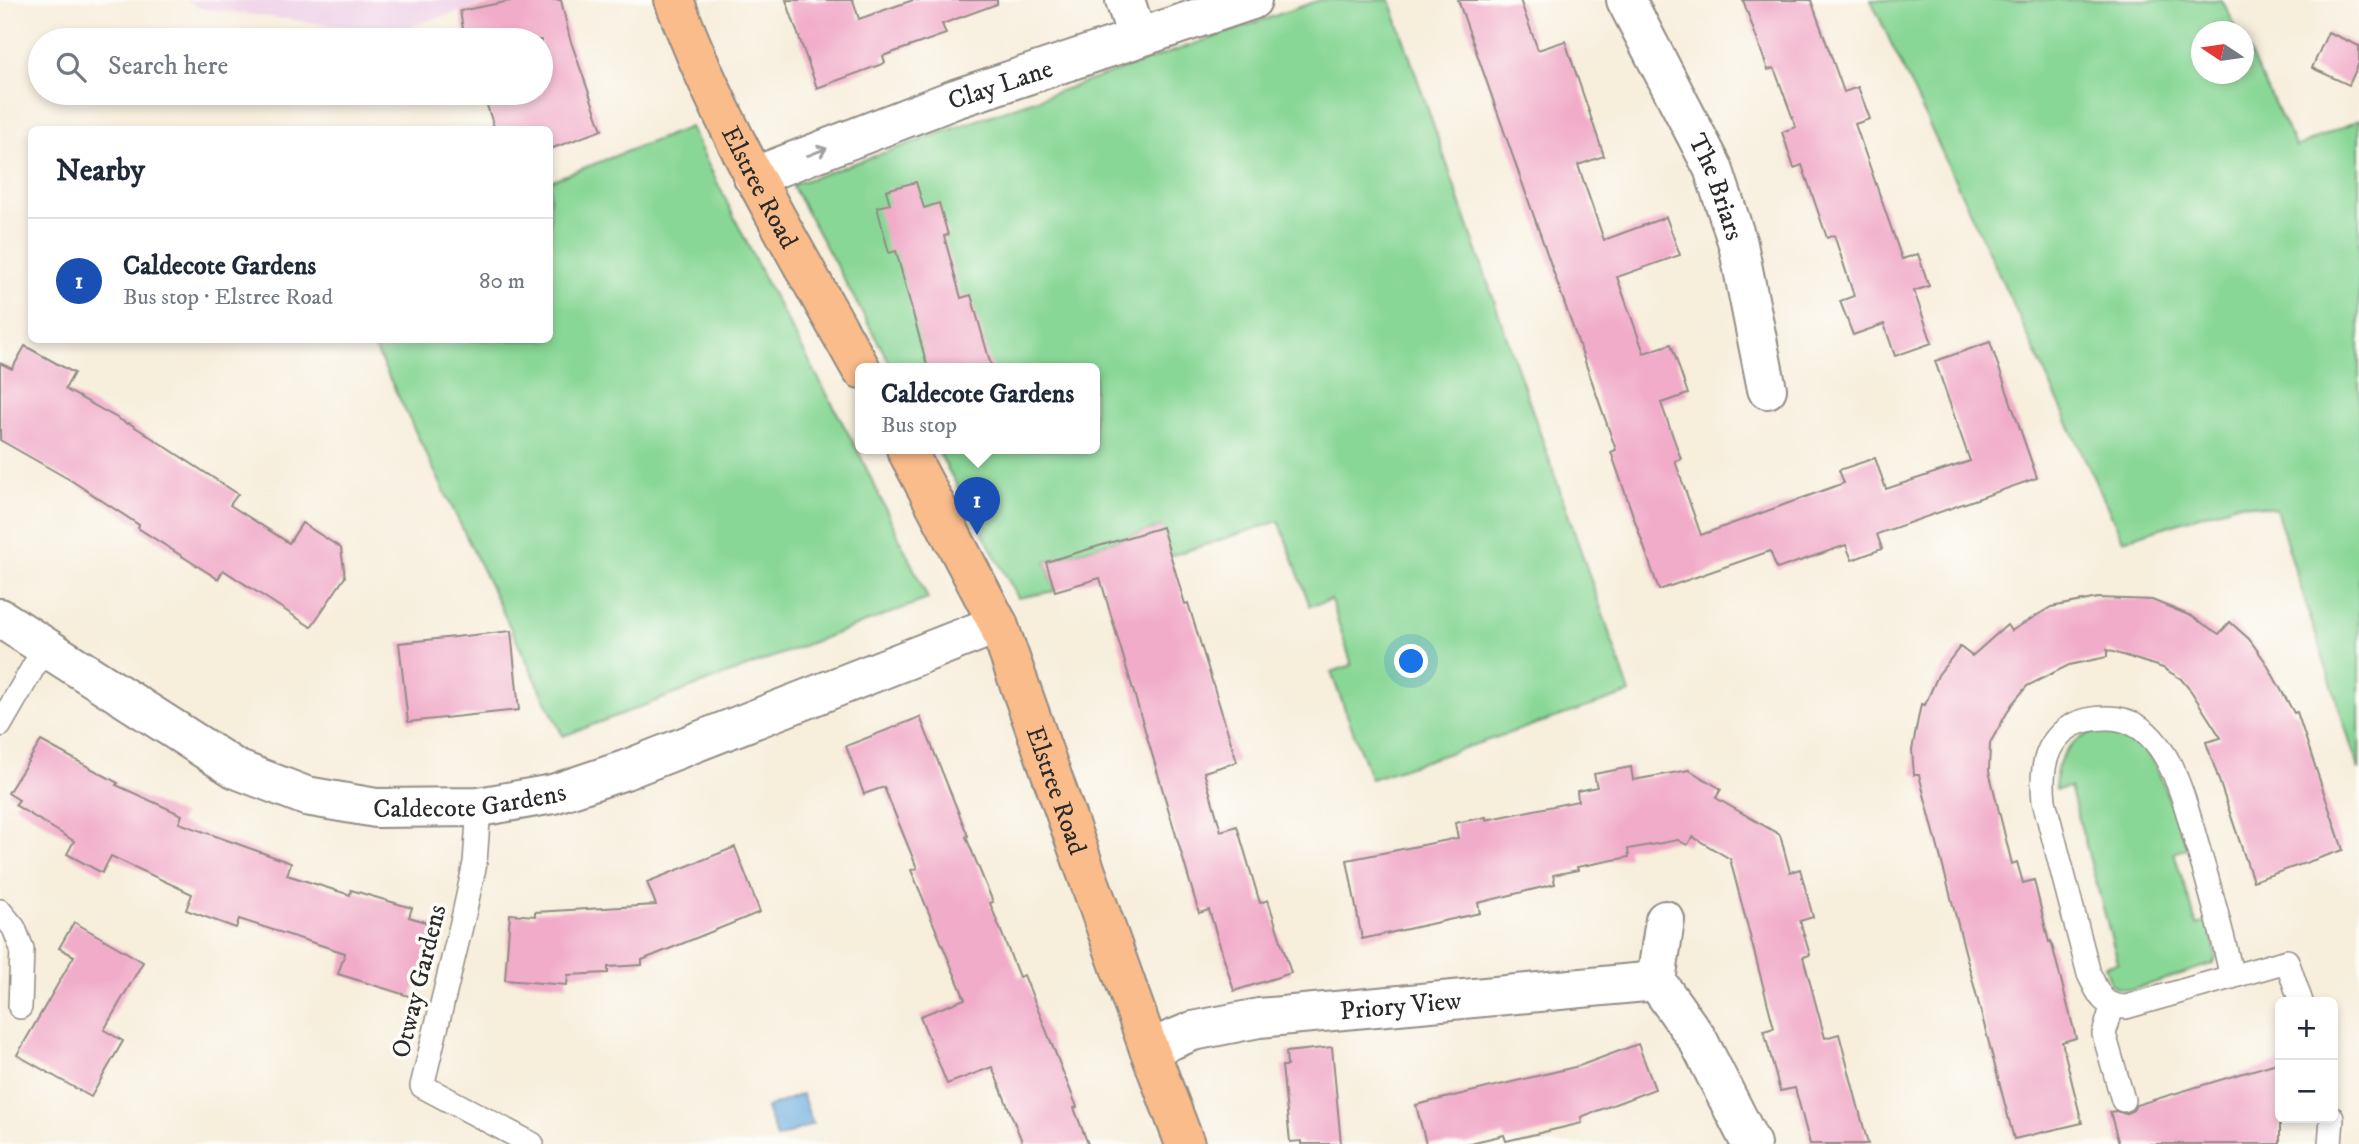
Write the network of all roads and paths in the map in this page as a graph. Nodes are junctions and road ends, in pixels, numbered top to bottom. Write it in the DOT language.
graph roads {
  1 [pos="674,0"];
  2 [pos="1125,0"];
  3 [pos="1252,0"];
  4 [pos="1626,0"];
  5 [pos="1137,37"];
  6 [pos="753,177"];
  7 [pos="858,363"];
  8 [pos="1767,388"];
  9 [pos="909,454"];
  10 [pos="0,618"];
  11 [pos="998,624"];
  12 [pos="45,647"];
  13 [pos="0,725"];
  14 [pos="479,807"];
  15 [pos="0,911"];
  16 [pos="1665,920"];
  17 [pos="2232,977"];
  18 [pos="1656,981"];
  19 [pos="2299,997"];
  20 [pos="20,1006"];
  21 [pos="2112,1007"];
  22 [pos="1149,1049"];
  23 [pos="2123,1100"];
  24 [pos="2332,1123"];
  25 [pos="532,1144"];
  26 [pos="1185,1144"];
  27 [pos="1751,1144"];
  28 [pos="2330,1144"];
  1 -- 6 [label="main road, Elstree Road"];
  2 -- 5 [label="street"];
  3 -- 5 [label="street, Clay Lane"];
  4 -- 8 [label="street, The Briars"];
  6 -- 5 [label="street, Clay Lane, one-way"];
  6 -- 7 [label="main road, Elstree Road"];
  9 -- 11 [label="main road, Elstree Road"];
  10 -- 12 [label="street, Caldecote Gardens"];
  11 -- 14 [label="street, Caldecote Gardens"];
  11 -- 22 [label="main road, Elstree Road"];
  12 -- 13 [label="lane"];
  12 -- 14 [label="street, Caldecote Gardens"];
  14 -- 25 [label="lane, Otway Gardens"];
  15 -- 20 [label="lane"];
  16 -- 18 [label="street"];
  17 -- 19 [label="lane"];
  17 -- 21 [label="lane"];
  17 -- 21 [label="lane"];
  18 -- 22 [label="street, Priory View"];
  18 -- 27 [label="street"];
  21 -- 23 [label="lane"];
  22 -- 26 [label="main road, Elstree Road"];
  24 -- 28 [label="lane"];
}
